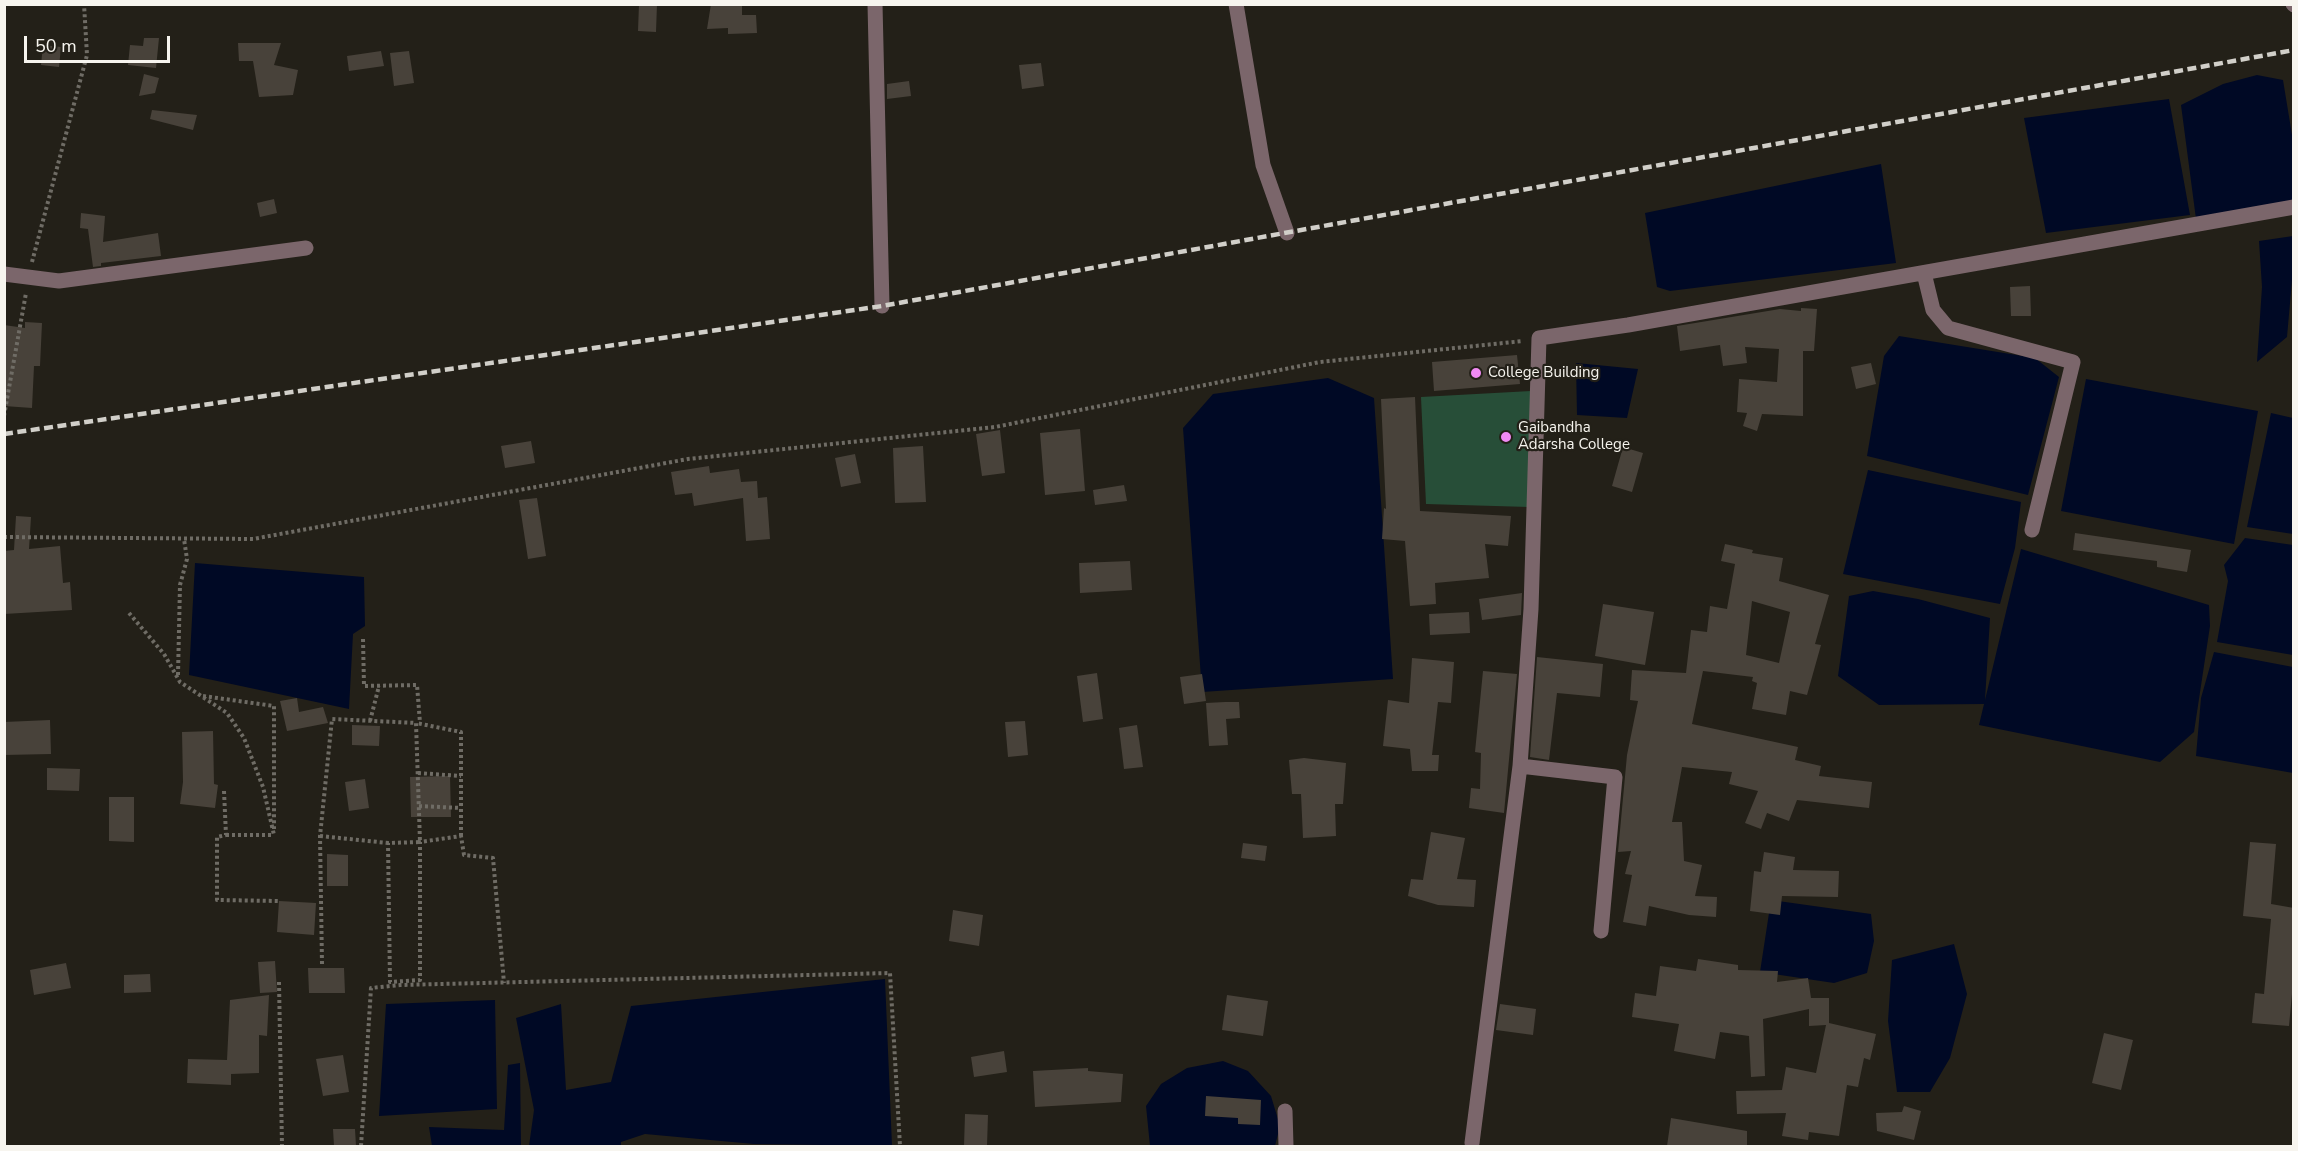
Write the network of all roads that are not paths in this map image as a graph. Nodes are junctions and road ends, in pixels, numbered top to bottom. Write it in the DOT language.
graph roads {
  1 [pos="875,4"];
  2 [pos="1236,4"];
  3 [pos="2294,207"];
  4 [pos="1287,233"];
  5 [pos="306,248"];
  6 [pos="1923,273"];
  7 [pos="4,274"];
  8 [pos="882,306"];
  9 [pos="2032,530"];
  10 [pos="1520,766"];
  11 [pos="1601,931"];
  12 [pos="1285,1111"];
  13 [pos="1472,1143"];
  14 [pos="1286,1146"];
  1 -- 8 [label="street"];
  2 -- 4 [label="street"];
  3 -- 6 [label="street"];
  5 -- 7 [label="street"];
  6 -- 9 [label="street"];
  6 -- 10 [label="street"];
  10 -- 11 [label="street"];
  10 -- 13 [label="street"];
  12 -- 14 [label="street"];
}
